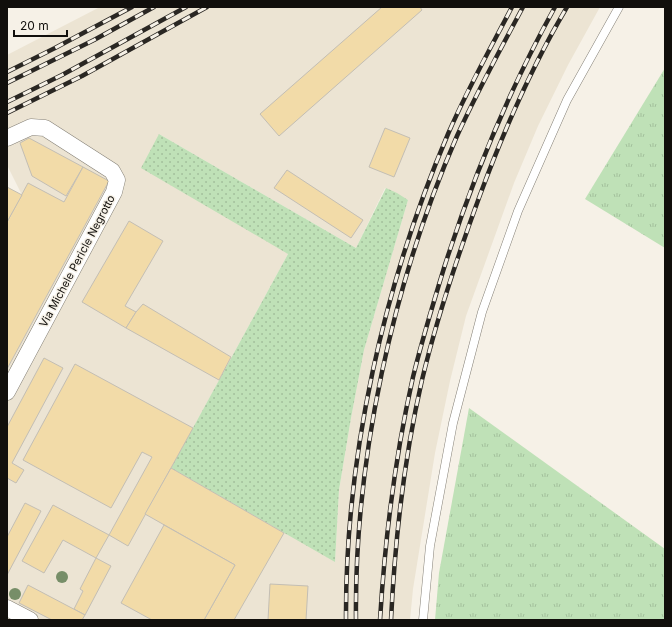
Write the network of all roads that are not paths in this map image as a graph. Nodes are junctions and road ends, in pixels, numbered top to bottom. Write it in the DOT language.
graph roads {
  1 [pos="618,7"];
  2 [pos="7,138"];
  3 [pos="7,392"];
  4 [pos="7,608"];
  5 [pos="30,620"];
  6 [pos="423,620"];
  1 -- 6 [label="lane"];
  2 -- 3 [label="street, Via Michele Pericle Negrotto"];
  4 -- 5 [label="street"];
}
